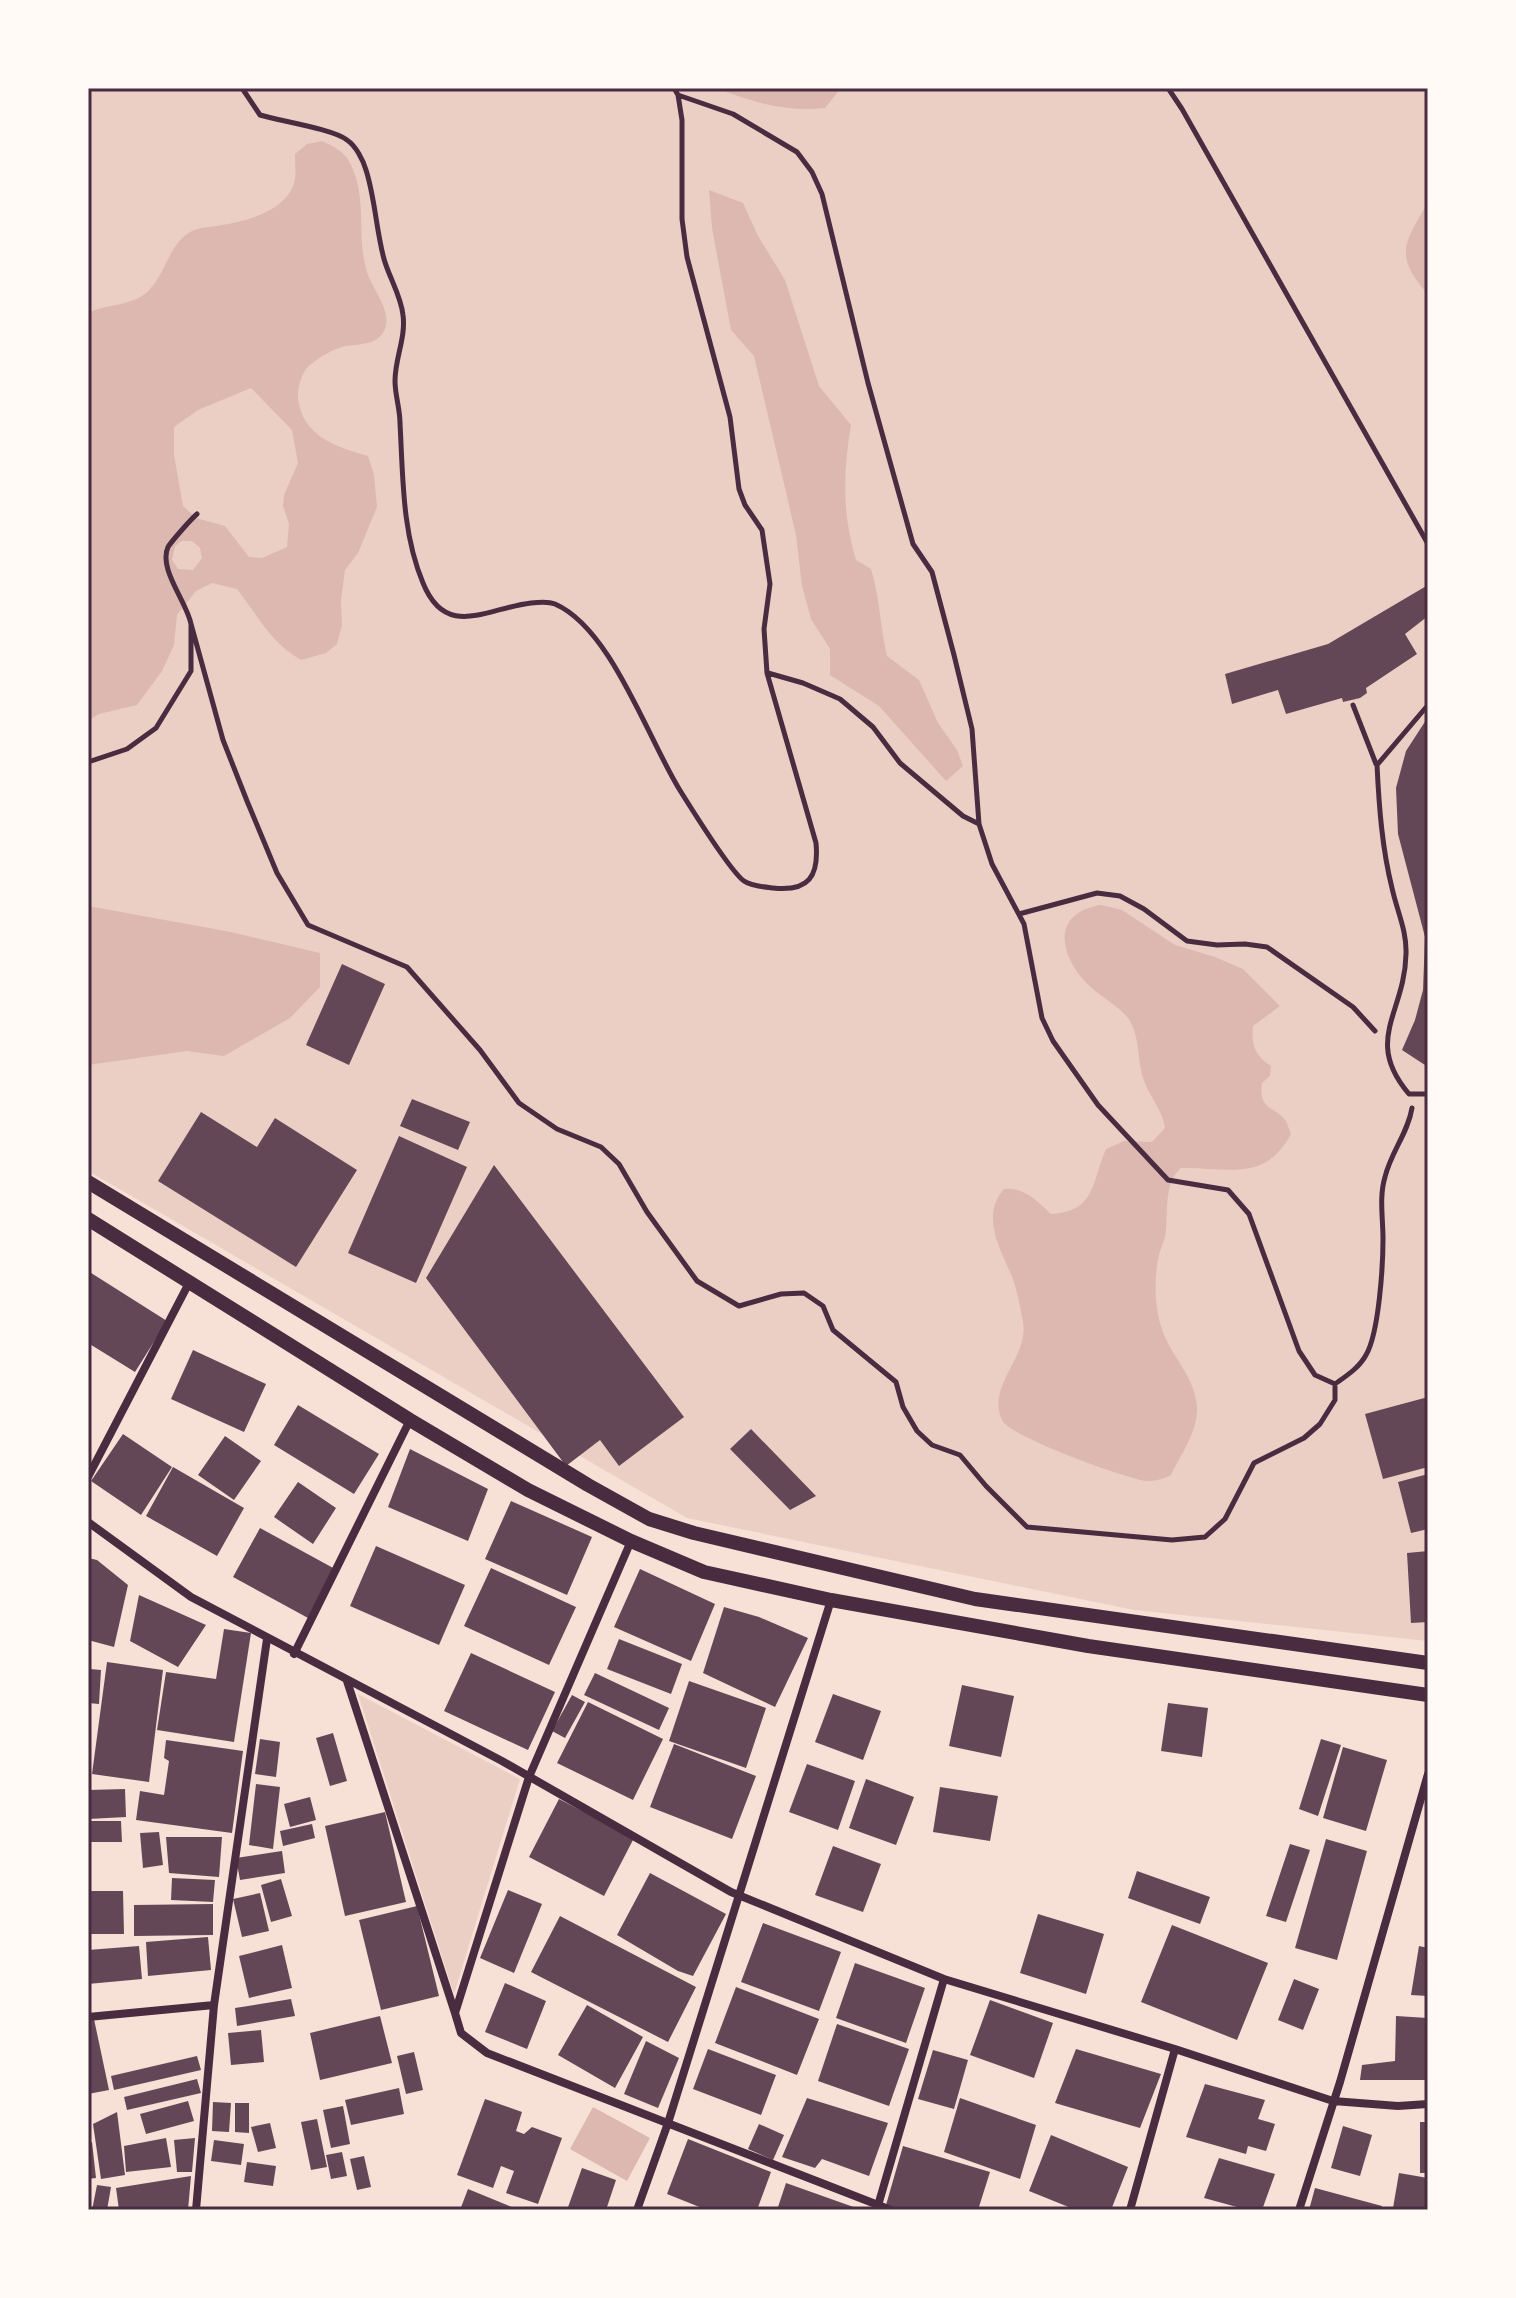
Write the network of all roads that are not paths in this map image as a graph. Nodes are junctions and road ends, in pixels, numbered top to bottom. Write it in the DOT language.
graph roads {
  1 [pos="1353,705"];
  2 [pos="1428,705"];
  3 [pos="1377,765"];
  4 [pos="1428,1094"];
  5 [pos="88,1182"];
  6 [pos="88,1219"];
  7 [pos="190,1281"];
  8 [pos="410,1420"];
  9 [pos="88,1477"];
  10 [pos="88,1522"];
  11 [pos="631,1541"];
  12 [pos="831,1600"];
  13 [pos="267,1639"];
  14 [pos="294,1654"];
  15 [pos="1428,1663"];
  16 [pos="347,1681"];
  17 [pos="1428,1695"];
  18 [pos="1428,1774"];
  19 [pos="529,1777"];
  20 [pos="740,1895"];
  21 [pos="944,1979"];
  22 [pos="214,2005"];
  23 [pos="455,2013"];
  24 [pos="88,2017"];
  25 [pos="1175,2049"];
  26 [pos="1333,2101"];
  27 [pos="1428,2104"];
  28 [pos="668,2123"];
  29 [pos="878,2208"];
  30 [pos="196,2210"];
  31 [pos="637,2210"];
  32 [pos="891,2210"];
  33 [pos="1130,2210"];
  34 [pos="1299,2210"];
  1 -- 3 [label="lane"];
  2 -- 3 [label="lane"];
  3 -- 4 [label="lane"];
  5 -- 15 [label="main road"];
  6 -- 7 [label="main road"];
  7 -- 8 [label="main road"];
  7 -- 9 [label="street"];
  8 -- 11 [label="main road"];
  8 -- 14 [label="street"];
  10 -- 13 [label="street"];
  11 -- 12 [label="main road"];
  11 -- 19 [label="street"];
  12 -- 17 [label="main road"];
  12 -- 20 [label="street"];
  13 -- 14 [label="street"];
  13 -- 22 [label="street"];
  14 -- 16 [label="street"];
  16 -- 19 [label="street"];
  16 -- 23 [label="street"];
  18 -- 26 [label="street"];
  19 -- 20 [label="street"];
  19 -- 23 [label="street"];
  20 -- 21 [label="street"];
  20 -- 28 [label="street"];
  21 -- 25 [label="street"];
  21 -- 29 [label="street"];
  22 -- 24 [label="street"];
  22 -- 30 [label="street"];
  23 -- 28 [label="street"];
  25 -- 26 [label="street"];
  25 -- 33 [label="street"];
  26 -- 27 [label="street"];
  26 -- 34 [label="street"];
  28 -- 29 [label="street"];
  28 -- 31 [label="street"];
  29 -- 32 [label="street"];
}
